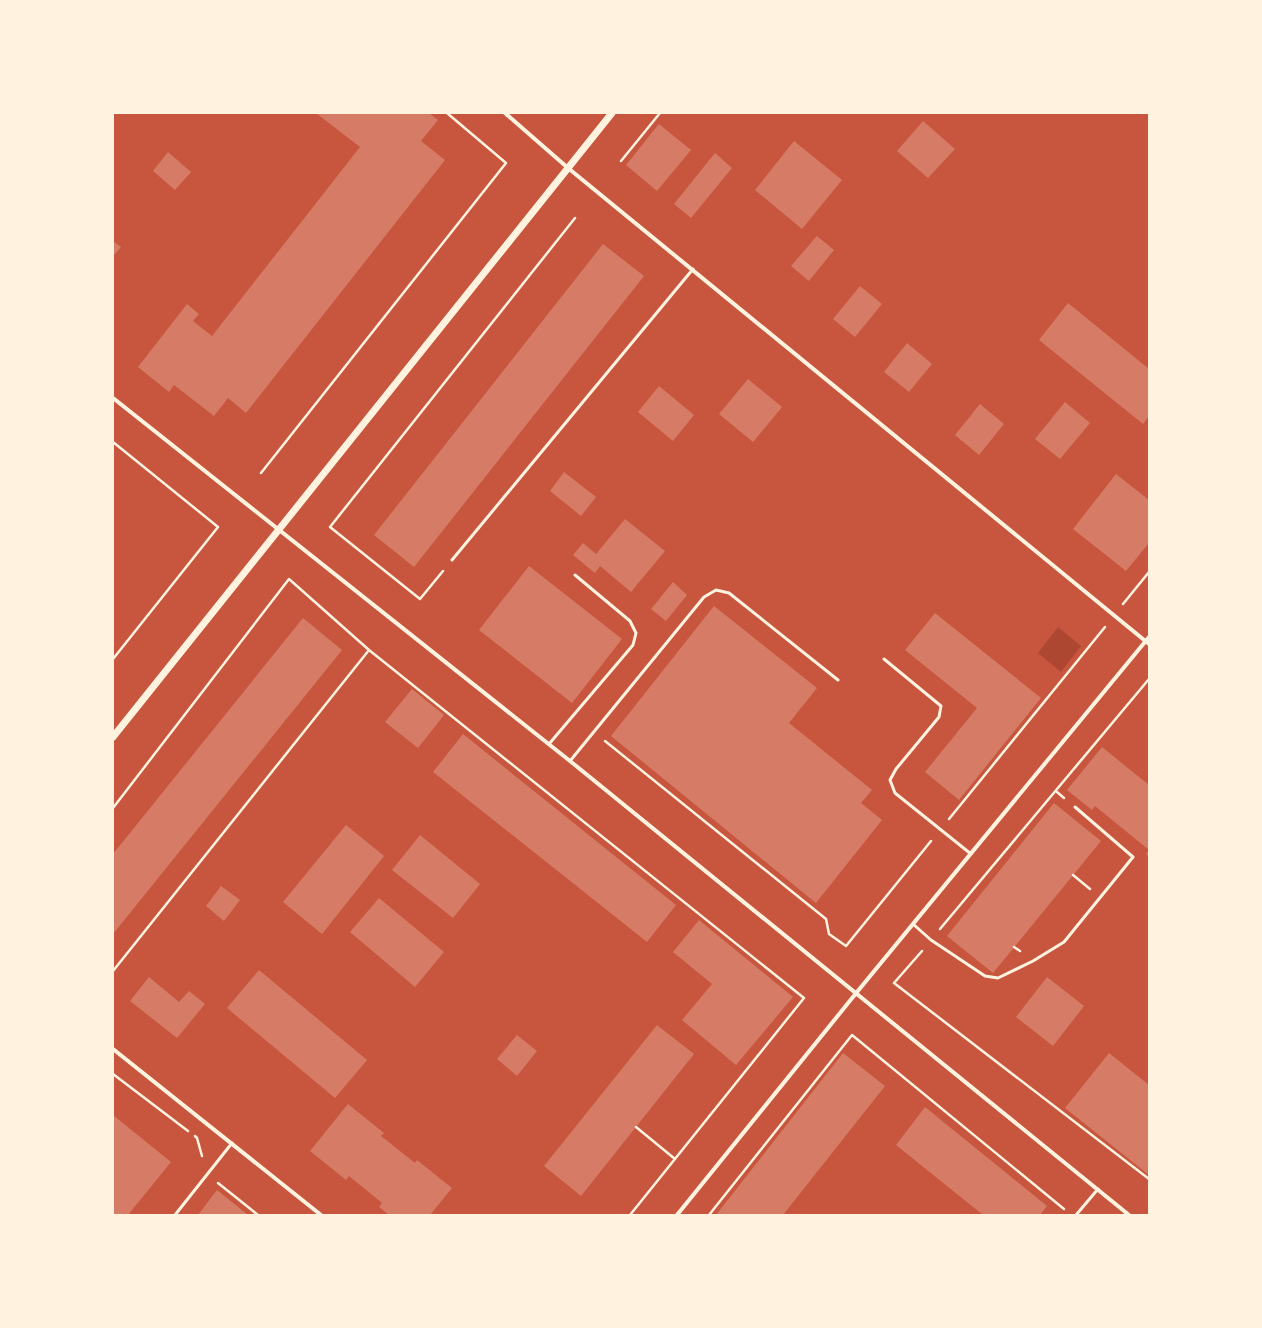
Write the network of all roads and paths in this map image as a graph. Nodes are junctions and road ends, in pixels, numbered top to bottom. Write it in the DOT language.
graph roads {
  1 [pos="447,113"];
  2 [pos="504,113"];
  3 [pos="612,113"];
  4 [pos="660,113"];
  5 [pos="621,161"];
  6 [pos="568,168"];
  7 [pos="575,218"];
  8 [pos="693,269"];
  9 [pos="113,398"];
  10 [pos="113,442"];
  11 [pos="261,472"];
  12 [pos="278,530"];
  13 [pos="452,560"];
  14 [pos="1149,572"];
  15 [pos="575,575"];
  16 [pos="1114,615"];
  17 [pos="1149,637"];
  18 [pos="1147,643"];
  19 [pos="369,650"];
  20 [pos="113,659"];
  21 [pos="884,659"];
  22 [pos="1149,679"];
  23 [pos="838,680"];
  24 [pos="594,732"];
  25 [pos="113,737"];
  26 [pos="549,744"];
  27 [pos="570,761"];
  28 [pos="1075,807"];
  29 [pos="113,808"];
  30 [pos="941,830"];
  31 [pos="971,854"];
  32 [pos="1073,875"];
  33 [pos="1100,897"];
  34 [pos="913,924"];
  35 [pos="931,940"];
  36 [pos="113,971"];
  37 [pos="857,992"];
  38 [pos="113,1049"];
  39 [pos="113,1074"];
  40 [pos="636,1127"];
  41 [pos="232,1143"];
  42 [pos="675,1159"];
  43 [pos="207,1175"];
  44 [pos="1149,1179"];
  45 [pos="1098,1189"];
  46 [pos="1066,1210"];
  47 [pos="175,1215"];
  48 [pos="258,1215"];
  49 [pos="322,1215"];
  50 [pos="630,1215"];
  51 [pos="677,1215"];
  52 [pos="709,1215"];
  53 [pos="1076,1215"];
  54 [pos="1130,1215"];
  1 -- 11 [label="path"];
  2 -- 6 [label="street"];
  3 -- 6 [label="street"];
  4 -- 5 [label="path"];
  6 -- 8 [label="street"];
  6 -- 12 [label="street"];
  7 -- 13 [label="path"];
  8 -- 13 [label="lane"];
  8 -- 16 [label="street"];
  9 -- 12 [label="street"];
  10 -- 20 [label="path"];
  12 -- 25 [label="street"];
  12 -- 26 [label="street"];
  14 -- 16 [label="path"];
  15 -- 26 [label="lane"];
  16 -- 18 [label="street"];
  16 -- 30 [label="path"];
  17 -- 18 [label="street"];
  18 -- 31 [label="street"];
  19 -- 29 [label="path"];
  19 -- 36 [label="path"];
  19 -- 42 [label="path"];
  21 -- 30 [label="lane"];
  22 -- 35 [label="path"];
  23 -- 24 [label="lane"];
  24 -- 27 [label="lane"];
  24 -- 30 [label="path"];
  26 -- 27 [label="street"];
  27 -- 37 [label="street"];
  28 -- 33 [label="lane"];
  30 -- 31 [label="lane"];
  31 -- 34 [label="street"];
  32 -- 33 [label="path"];
  33 -- 35 [label="lane"];
  34 -- 35 [label="lane"];
  34 -- 37 [label="street"];
  35 -- 44 [label="path"];
  37 -- 45 [label="street"];
  37 -- 51 [label="street"];
  38 -- 41 [label="street"];
  39 -- 43 [label="path"];
  40 -- 42 [label="path"];
  41 -- 43 [label="lane"];
  41 -- 49 [label="street"];
  42 -- 50 [label="path"];
  43 -- 47 [label="lane"];
  43 -- 48 [label="path"];
  45 -- 53 [label="lane"];
  45 -- 54 [label="street"];
  46 -- 52 [label="path"];
}
